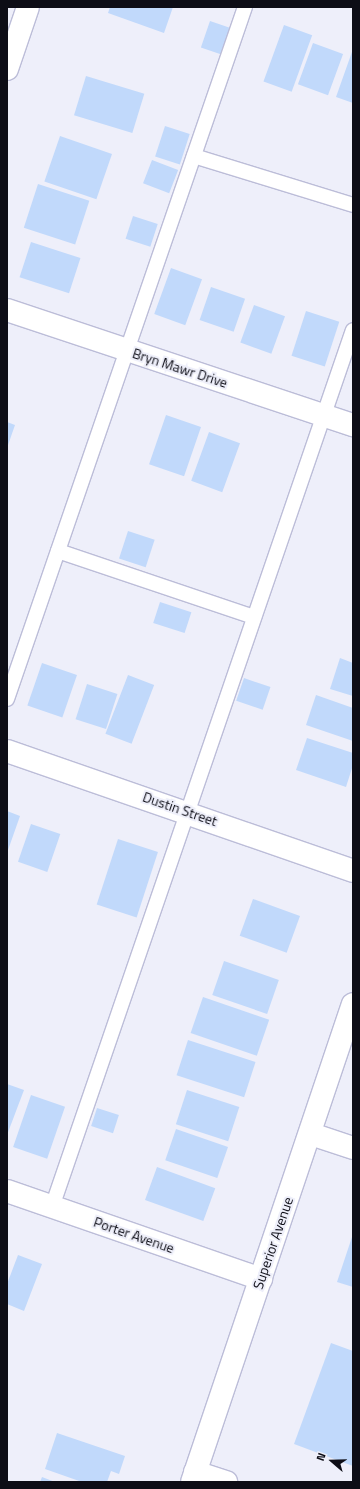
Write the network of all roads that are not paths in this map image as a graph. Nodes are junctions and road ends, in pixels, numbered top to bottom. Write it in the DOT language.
graph roads {
  1 [pos="28,7"];
  2 [pos="245,7"];
  3 [pos="7,69"];
  4 [pos="194,156"];
  5 [pos="353,205"];
  6 [pos="7,310"];
  7 [pos="353,330"];
  8 [pos="127,351"];
  9 [pos="325,415"];
  10 [pos="353,425"];
  11 [pos="58,551"];
  12 [pos="254,617"];
  13 [pos="7,699"];
  14 [pos="7,750"];
  15 [pos="186,811"];
  16 [pos="353,871"];
  17 [pos="353,1004"];
  18 [pos="311,1134"];
  19 [pos="353,1148"];
  20 [pos="7,1191"];
  21 [pos="52,1207"];
  22 [pos="261,1278"];
  23 [pos="194,1477"];
  24 [pos="226,1482"];
  1 -- 3 [label="street"];
  2 -- 4 [label="lane"];
  4 -- 5 [label="lane"];
  4 -- 8 [label="lane"];
  6 -- 8 [label="street, Bryn Mawr Drive"];
  7 -- 9 [label="lane"];
  8 -- 9 [label="street, Bryn Mawr Drive"];
  8 -- 11 [label="lane"];
  9 -- 10 [label="street, Bryn Mawr Drive"];
  9 -- 12 [label="lane"];
  11 -- 12 [label="lane"];
  11 -- 13 [label="lane"];
  12 -- 15 [label="lane"];
  14 -- 15 [label="street, Dustin Street"];
  15 -- 16 [label="street, Dustin Street"];
  15 -- 21 [label="lane"];
  17 -- 18 [label="street, Superior Avenue"];
  18 -- 19 [label="street"];
  18 -- 22 [label="street, Superior Avenue"];
  20 -- 21 [label="street, Porter Avenue"];
  21 -- 22 [label="street, Porter Avenue"];
  22 -- 23 [label="street, Superior Avenue"];
  23 -- 24 [label="street"];
}
